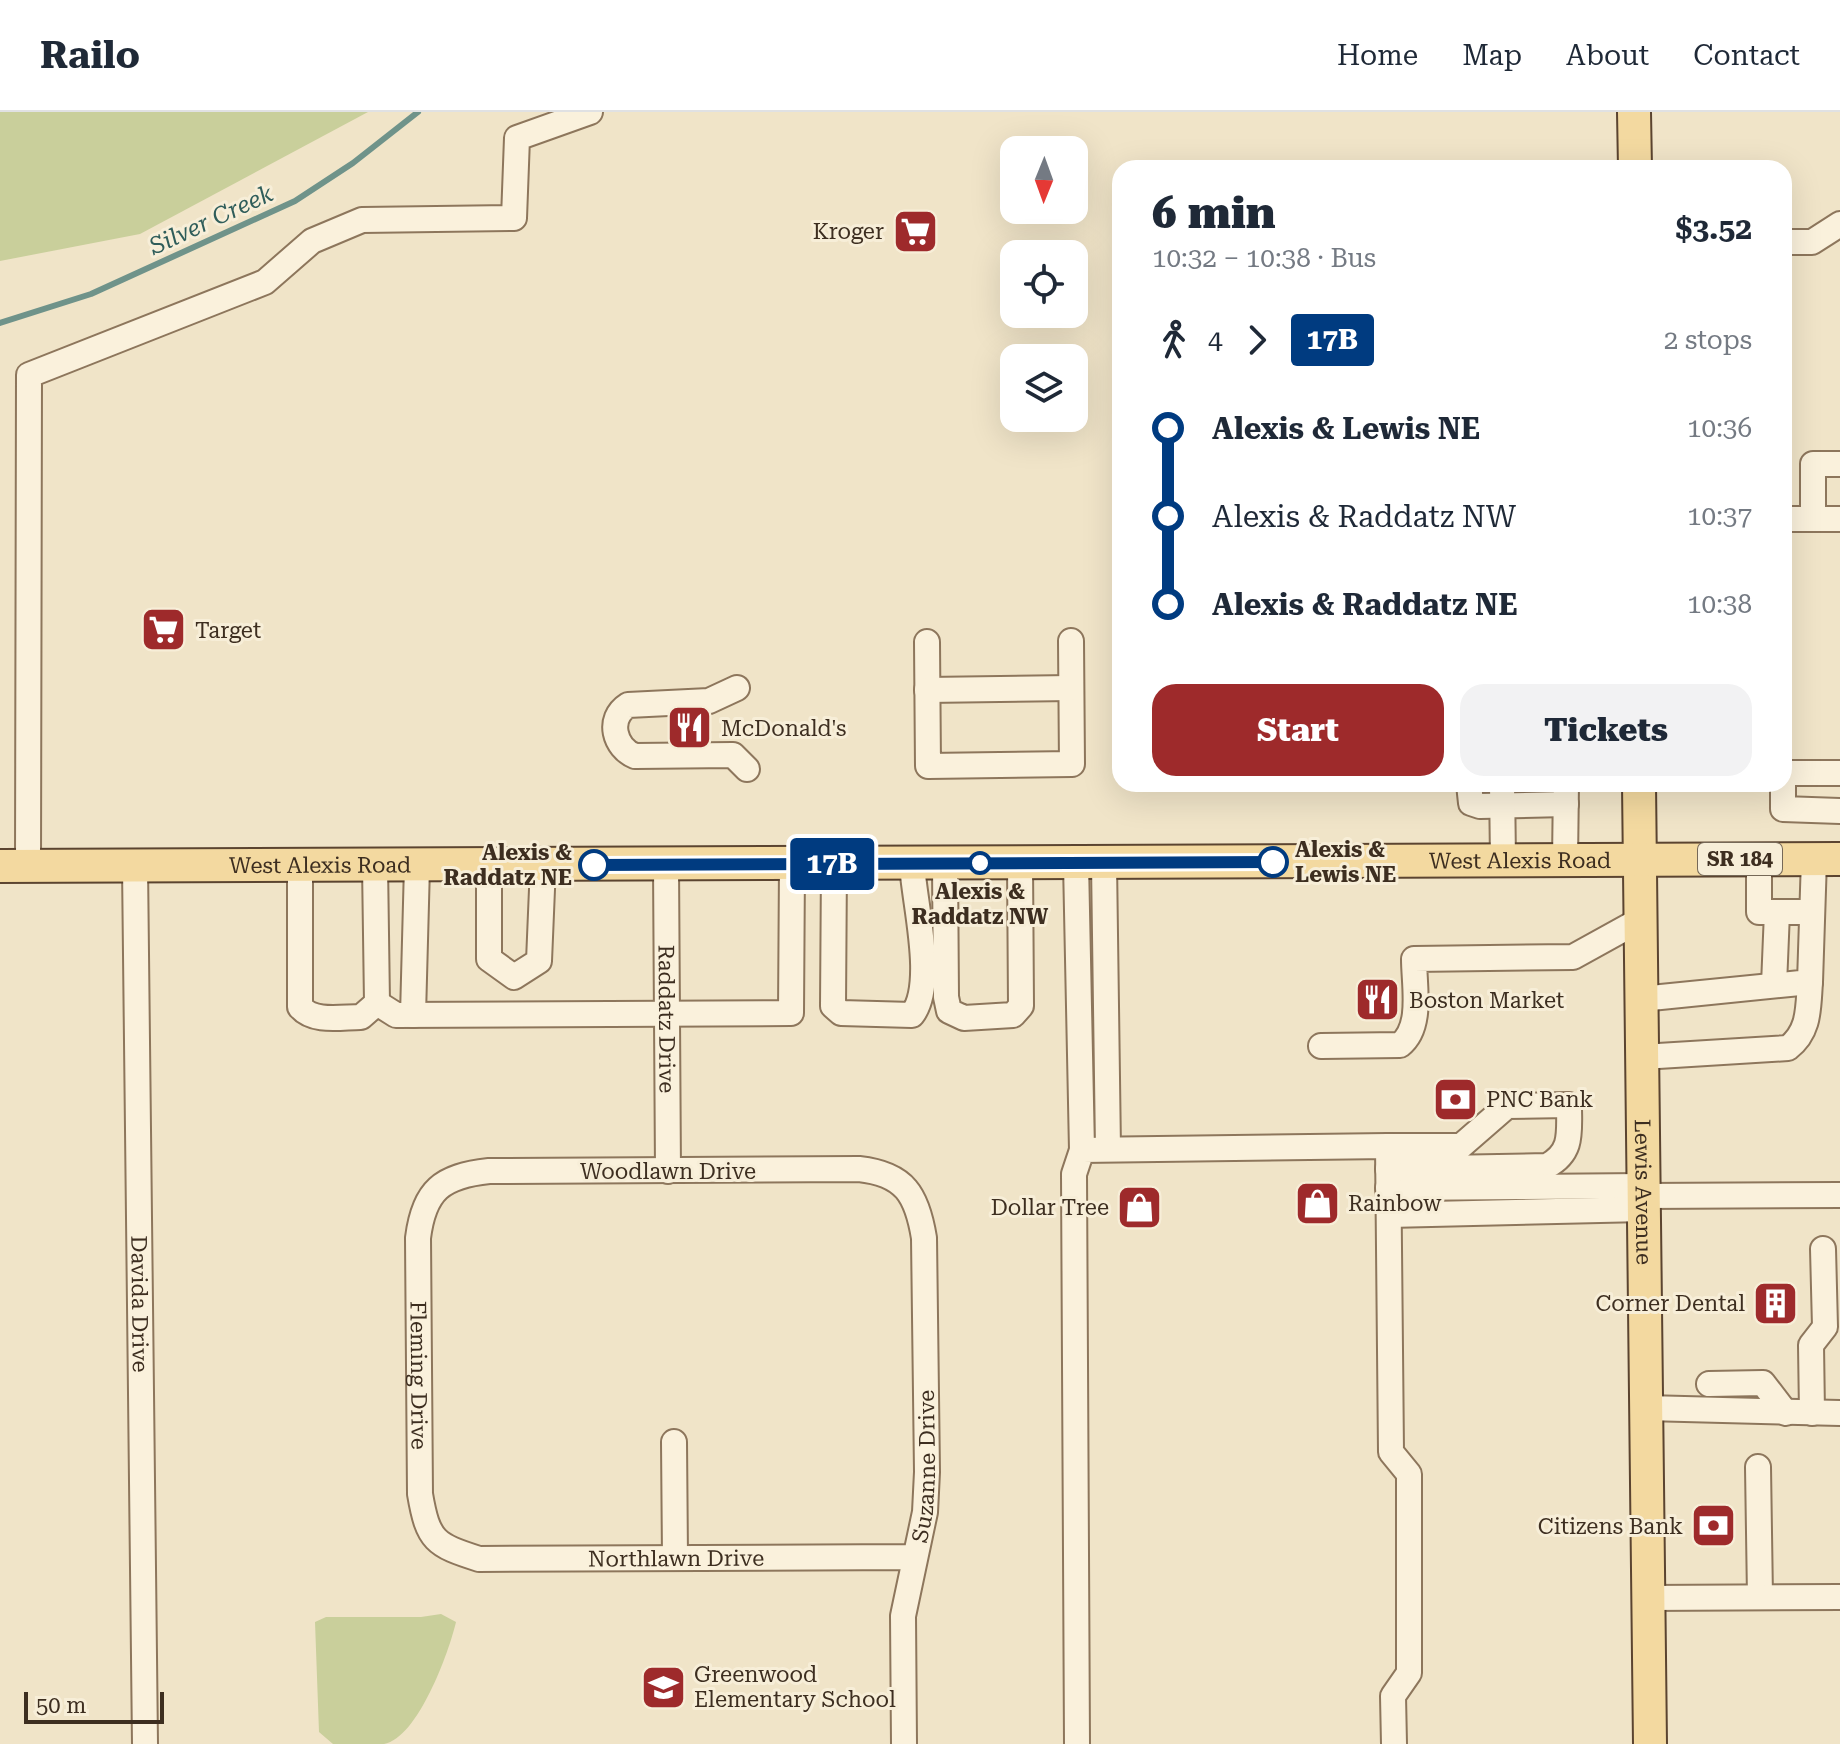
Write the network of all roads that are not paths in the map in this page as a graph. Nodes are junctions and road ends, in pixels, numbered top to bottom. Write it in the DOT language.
graph roads {
  1 [pos="590,112"];
  2 [pos="1634,112"];
  3 [pos="1635,160"];
  4 [pos="1840,224"];
  5 [pos="1792,242"];
  6 [pos="1840,464"];
  7 [pos="1792,519"];
  8 [pos="1813,519"];
  9 [pos="1840,519"];
  10 [pos="1071,641"];
  11 [pos="927,642"];
  12 [pos="737,688"];
  13 [pos="1071,688"];
  14 [pos="927,690"];
  15 [pos="747,769"];
  16 [pos="1792,773"];
  17 [pos="1840,773"];
  18 [pos="1470,792"];
  19 [pos="1639,792"];
  20 [pos="1783,792"];
  21 [pos="1566,794"];
  22 [pos="1502,795"];
  23 [pos="1840,811"];
  24 [pos="1640,859"];
  25 [pos="1759,859"];
  26 [pos="1827,859"];
  27 [pos="1503,860"];
  28 [pos="1565,860"];
  29 [pos="1020,863"];
  30 [pos="1090,863"];
  31 [pos="834,864"];
  32 [pos="912,864"];
  33 [pos="945,864"];
  34 [pos="375,865"];
  35 [pos="489,865"];
  36 [pos="543,865"];
  37 [pos="666,865"];
  38 [pos="792,865"];
  39 [pos="14,866"];
  40 [pos="135,866"];
  41 [pos="300,866"];
  42 [pos="417,866"];
  43 [pos="1777,912"];
  44 [pos="1811,912"];
  45 [pos="1640,920"];
  46 [pos="934,976"];
  47 [pos="514,977"];
  48 [pos="1810,982"];
  49 [pos="1774,985"];
  50 [pos="1641,999"];
  51 [pos="377,1003"];
  52 [pos="413,1015"];
  53 [pos="514,1015"];
  54 [pos="667,1015"];
  55 [pos="1321,1046"];
  56 [pos="1642,1057"];
  57 [pos="1108,1149"];
  58 [pos="1082,1150"];
  59 [pos="1388,1168"];
  60 [pos="668,1171"];
  61 [pos="909,1191"];
  62 [pos="1840,1195"];
  63 [pos="1644,1197"];
  64 [pos="428,1198"];
  65 [pos="1389,1215"];
  66 [pos="1823,1249"];
  67 [pos="1709,1384"];
  68 [pos="1646,1408"];
  69 [pos="1786,1413"];
  70 [pos="1812,1413"];
  71 [pos="1840,1413"];
  72 [pos="674,1442"];
  73 [pos="1758,1467"];
  74 [pos="442,1547"];
  75 [pos="675,1557"];
  76 [pos="913,1557"];
  77 [pos="1760,1597"];
  78 [pos="1840,1597"];
  79 [pos="1648,1598"];
  80 [pos="145,1744"];
  81 [pos="904,1744"];
  82 [pos="1077,1744"];
  83 [pos="1394,1744"];
  84 [pos="1650,1744"];
  1 -- 39 [label="street"];
  2 -- 3 [label="main road"];
  4 -- 5 [label="street"];
  6 -- 8 [label="street"];
  7 -- 8 [label="street"];
  8 -- 9 [label="street"];
  10 -- 13 [label="street"];
  11 -- 14 [label="street"];
  12 -- 15 [label="street"];
  13 -- 14 [label="street"];
  13 -- 14 [label="street"];
  16 -- 17 [label="street"];
  18 -- 22 [label="street"];
  19 -- 24 [label="main road, Lewis Avenue"];
  20 -- 23 [label="street"];
  21 -- 22 [label="street"];
  21 -- 28 [label="street"];
  22 -- 27 [label="street"];
  24 -- 25 [label="main road, West Alexis Road / SR 184"];
  24 -- 28 [label="main road, West Alexis Road / SR 184"];
  24 -- 45 [label="main road, Lewis Avenue"];
  25 -- 26 [label="main road, West Alexis Road / SR 184"];
  25 -- 43 [label="street"];
  26 -- 44 [label="street"];
  27 -- 28 [label="main road, West Alexis Road / SR 184"];
  27 -- 30 [label="main road, West Alexis Road / SR 184"];
  29 -- 30 [label="main road, West Alexis Road / SR 184"];
  29 -- 33 [label="main road, West Alexis Road / SR 184"];
  29 -- 46 [label="street"];
  30 -- 57 [label="street"];
  30 -- 58 [label="street"];
  31 -- 32 [label="main road, West Alexis Road / SR 184"];
  31 -- 38 [label="main road, West Alexis Road / SR 184"];
  31 -- 46 [label="street"];
  32 -- 33 [label="main road, West Alexis Road / SR 184"];
  32 -- 46 [label="street"];
  33 -- 46 [label="street"];
  34 -- 41 [label="main road, West Alexis Road / SR 184"];
  34 -- 42 [label="main road, West Alexis Road / SR 184"];
  34 -- 51 [label="street"];
  35 -- 36 [label="main road, West Alexis Road / SR 184"];
  35 -- 42 [label="main road, West Alexis Road / SR 184"];
  35 -- 47 [label="street"];
  36 -- 37 [label="main road, West Alexis Road / SR 184"];
  36 -- 47 [label="street"];
  37 -- 38 [label="main road, West Alexis Road / SR 184"];
  37 -- 54 [label="street, Raddatz Drive"];
  38 -- 54 [label="street"];
  39 -- 40 [label="main road, West Alexis Road / SR 184"];
  40 -- 41 [label="main road, West Alexis Road / SR 184"];
  40 -- 80 [label="street, Davida Drive"];
  41 -- 51 [label="street"];
  42 -- 52 [label="street"];
  43 -- 44 [label="street"];
  43 -- 49 [label="street"];
  44 -- 48 [label="street"];
  45 -- 50 [label="main road, Lewis Avenue"];
  45 -- 55 [label="street"];
  47 -- 53 [label="street"];
  48 -- 49 [label="street"];
  48 -- 56 [label="street"];
  49 -- 50 [label="street"];
  50 -- 56 [label="main road, Lewis Avenue"];
  51 -- 52 [label="street"];
  52 -- 53 [label="street"];
  53 -- 54 [label="street"];
  54 -- 60 [label="street, Raddatz Drive"];
  56 -- 63 [label="main road, Lewis Avenue"];
  57 -- 58 [label="street"];
  57 -- 59 [label="street"];
  58 -- 82 [label="street"];
  59 -- 59 [label="street"];
  59 -- 63 [label="street"];
  59 -- 65 [label="street"];
  60 -- 61 [label="street, Woodlawn Drive"];
  60 -- 64 [label="street, Woodlawn Drive"];
  61 -- 76 [label="street, Suzanne Drive"];
  62 -- 63 [label="street"];
  63 -- 65 [label="street"];
  63 -- 68 [label="main road, Lewis Avenue"];
  64 -- 74 [label="street, Fleming Drive"];
  65 -- 83 [label="street"];
  66 -- 70 [label="street"];
  67 -- 69 [label="street"];
  68 -- 69 [label="street"];
  68 -- 79 [label="main road, Lewis Avenue"];
  69 -- 70 [label="street"];
  70 -- 71 [label="street"];
  72 -- 75 [label="street"];
  73 -- 77 [label="street"];
  74 -- 75 [label="street, Northlawn Drive"];
  75 -- 76 [label="street, Northlawn Drive"];
  76 -- 81 [label="street, Suzanne Drive"];
  77 -- 78 [label="street"];
  77 -- 79 [label="street"];
  79 -- 84 [label="main road, Lewis Avenue"];
}
